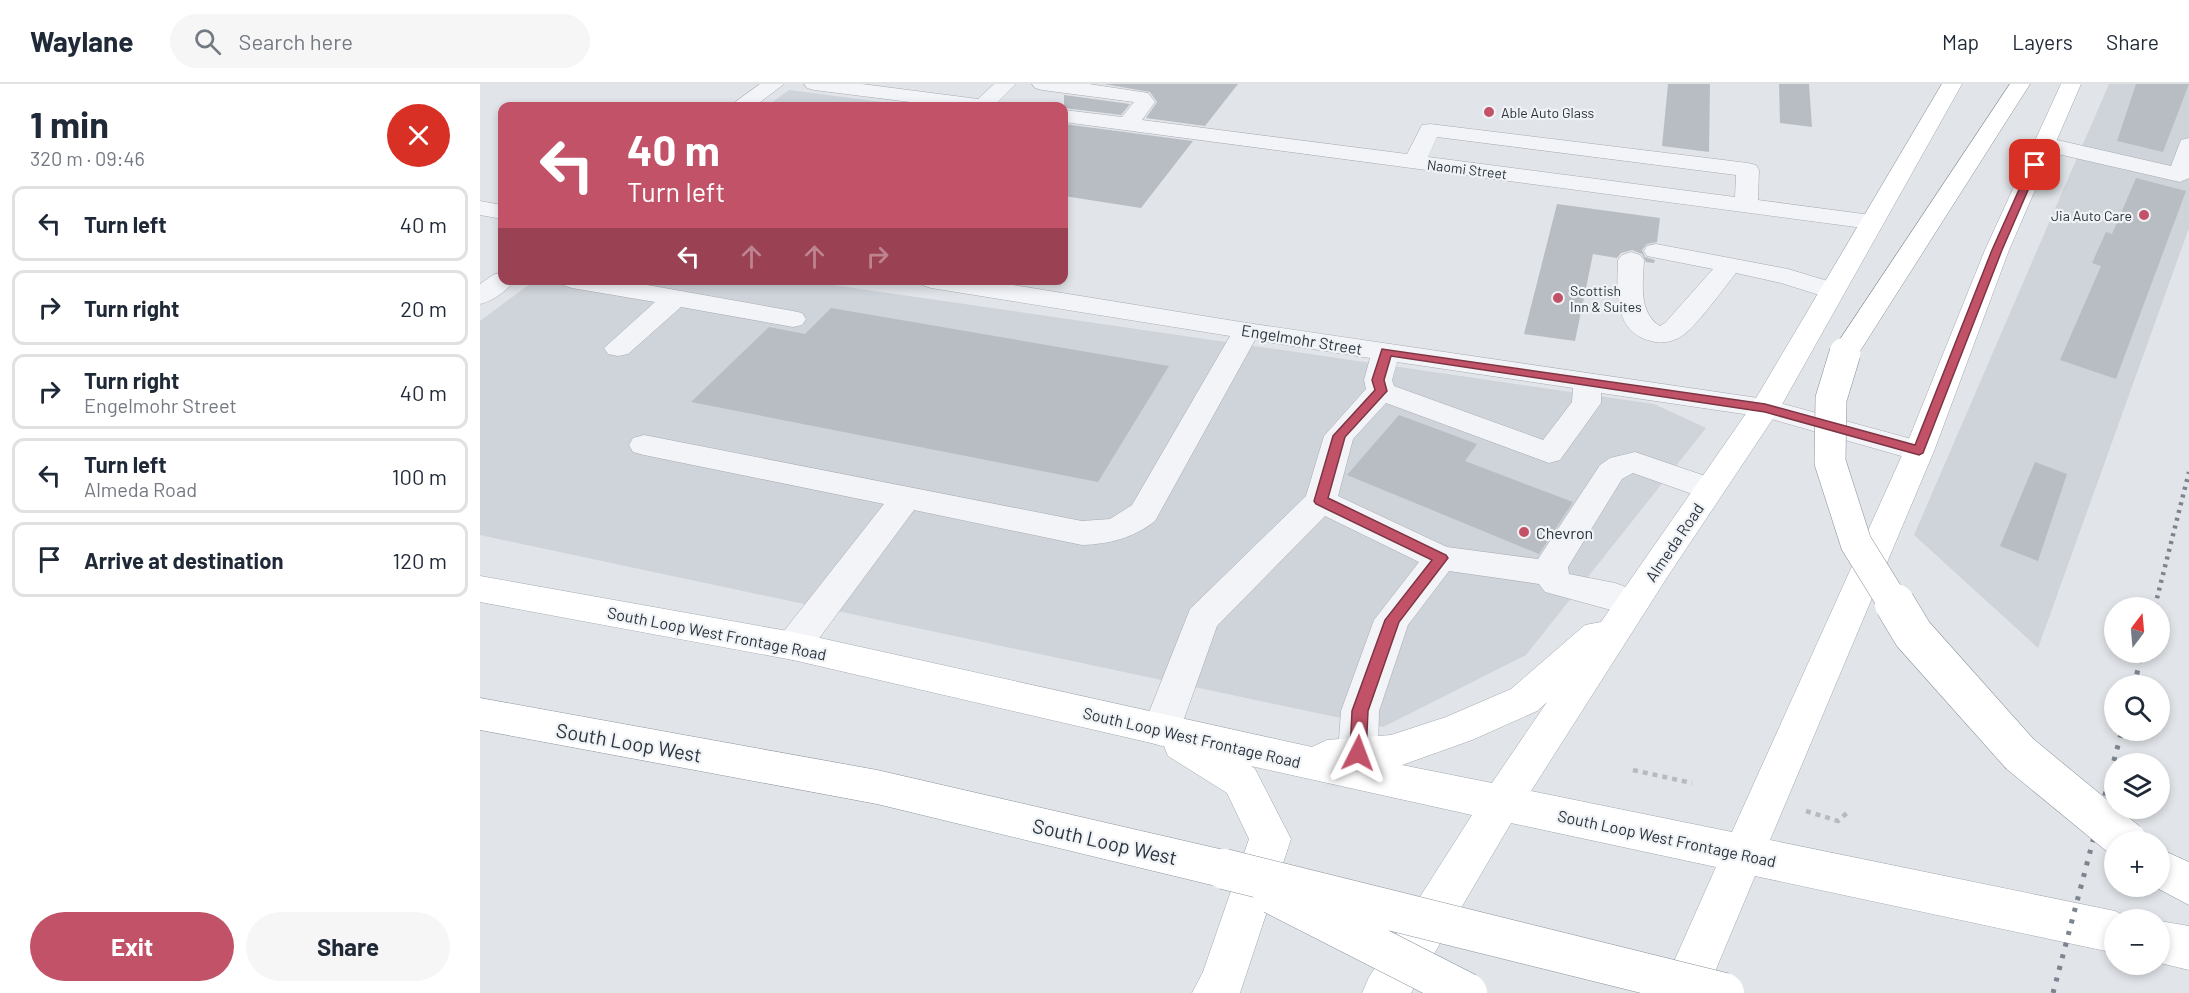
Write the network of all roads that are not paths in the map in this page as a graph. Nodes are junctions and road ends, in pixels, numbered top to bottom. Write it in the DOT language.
graph roads {
  1 [pos="774,84"];
  2 [pos="814,84"];
  3 [pos="1006,84"];
  4 [pos="1042,84"];
  5 [pos="1952,84"];
  6 [pos="2020,84"];
  7 [pos="2071,84"];
  8 [pos="748,102"];
  9 [pos="951,102"];
  10 [pos="986,102"];
  11 [pos="1068,117"];
  12 [pos="1127,125"];
  13 [pos="2044,144"];
  14 [pos="2189,145"];
  15 [pos="1415,162"];
  16 [pos="1746,205"];
  17 [pos="480,208"];
  18 [pos="498,211"];
  19 [pos="1871,222"];
  20 [pos="480,264"];
  21 [pos="1730,264"];
  22 [pos="498,267"];
  23 [pos="498,283"];
  24 [pos="599,285"];
  25 [pos="962,285"];
  26 [pos="1832,291"];
  27 [pos="480,296"];
  28 [pos="675,299"];
  29 [pos="793,319"];
  30 [pos="1247,331"];
  31 [pos="618,348"];
  32 [pos="1386,352"];
  33 [pos="1588,382"];
  34 [pos="1381,391"];
  35 [pos="1765,408"];
  36 [pos="644,445"];
  37 [pos="1919,450"];
  38 [pos="1709,489"];
  39 [pos="906,498"];
  40 [pos="1321,501"];
  41 [pos="1441,558"];
  42 [pos="1552,573"];
  43 [pos="480,590"];
  44 [pos="1633,603"];
  45 [pos="793,646"];
  46 [pos="480,714"];
  47 [pos="1161,730"];
  48 [pos="1358,753"];
  49 [pos="1296,760"];
  50 [pos="1501,804"];
  51 [pos="2114,831"];
  52 [pos="1744,854"];
  53 [pos="1224,869"];
  54 [pos="2170,874"];
  55 [pos="2189,885"];
  56 [pos="2104,930"];
  57 [pos="2170,944"];
  58 [pos="2189,948"];
  59 [pos="1215,993"];
  60 [pos="1385,993"];
  61 [pos="1467,993"];
  62 [pos="1683,993"];
  63 [pos="1724,993"];
  1 -- 8 [label="street"];
  2 -- 9 [label="street"];
  3 -- 10 [label="street"];
  4 -- 12 [label="street"];
  5 -- 19 [label="main road, Almeda Road"];
  6 -- 51 [label="main road, bridge"];
  7 -- 13 [label="main road"];
  11 -- 12 [label="street, Naomi Street"];
  12 -- 15 [label="street, Naomi Street"];
  13 -- 14 [label="street"];
  13 -- 37 [label="main road"];
  15 -- 16 [label="street, Naomi Street"];
  15 -- 16 [label="street"];
  16 -- 19 [label="street, Naomi Street"];
  17 -- 18 [label="street"];
  19 -- 26 [label="main road, Almeda Road"];
  20 -- 22 [label="street"];
  21 -- 21 [label="street"];
  21 -- 26 [label="street"];
  23 -- 27 [label="street"];
  24 -- 28 [label="street"];
  25 -- 30 [label="street, Engelmohr Street"];
  26 -- 35 [label="main road, Almeda Road"];
  28 -- 29 [label="street"];
  28 -- 31 [label="street"];
  30 -- 32 [label="street, Engelmohr Street"];
  30 -- 39 [label="street"];
  32 -- 33 [label="street, Engelmohr Street"];
  32 -- 34 [label="street"];
  33 -- 34 [label="street"];
  33 -- 35 [label="street, Engelmohr Street"];
  34 -- 40 [label="street"];
  35 -- 37 [label="street, Engelmohr Street"];
  35 -- 38 [label="main road, Almeda Road"];
  36 -- 39 [label="street"];
  37 -- 52 [label="main road"];
  38 -- 42 [label="street"];
  38 -- 44 [label="main road, Almeda Road"];
  39 -- 45 [label="street"];
  40 -- 41 [label="street"];
  40 -- 47 [label="street"];
  41 -- 42 [label="street"];
  41 -- 48 [label="street"];
  42 -- 44 [label="street"];
  43 -- 45 [label="main road, South Loop West Frontage Road"];
  44 -- 48 [label="main road"];
  44 -- 50 [label="main road, Almeda Road"];
  45 -- 47 [label="main road, South Loop West Frontage Road"];
  46 -- 53 [label="main road, South Loop West"];
  47 -- 49 [label="main road, South Loop West Frontage Road"];
  47 -- 59 [label="main road"];
  48 -- 49 [label="main road"];
  49 -- 50 [label="main road, South Loop West Frontage Road"];
  50 -- 52 [label="main road, South Loop West Frontage Road"];
  50 -- 60 [label="main road, Almeda Road"];
  52 -- 56 [label="main road, South Loop West Frontage Road"];
  52 -- 62 [label="main road"];
  53 -- 61 [label="main road, bridge"];
  53 -- 63 [label="main road, South Loop West, bridge"];
  54 -- 55 [label="main road"];
  57 -- 58 [label="main road"];
}
